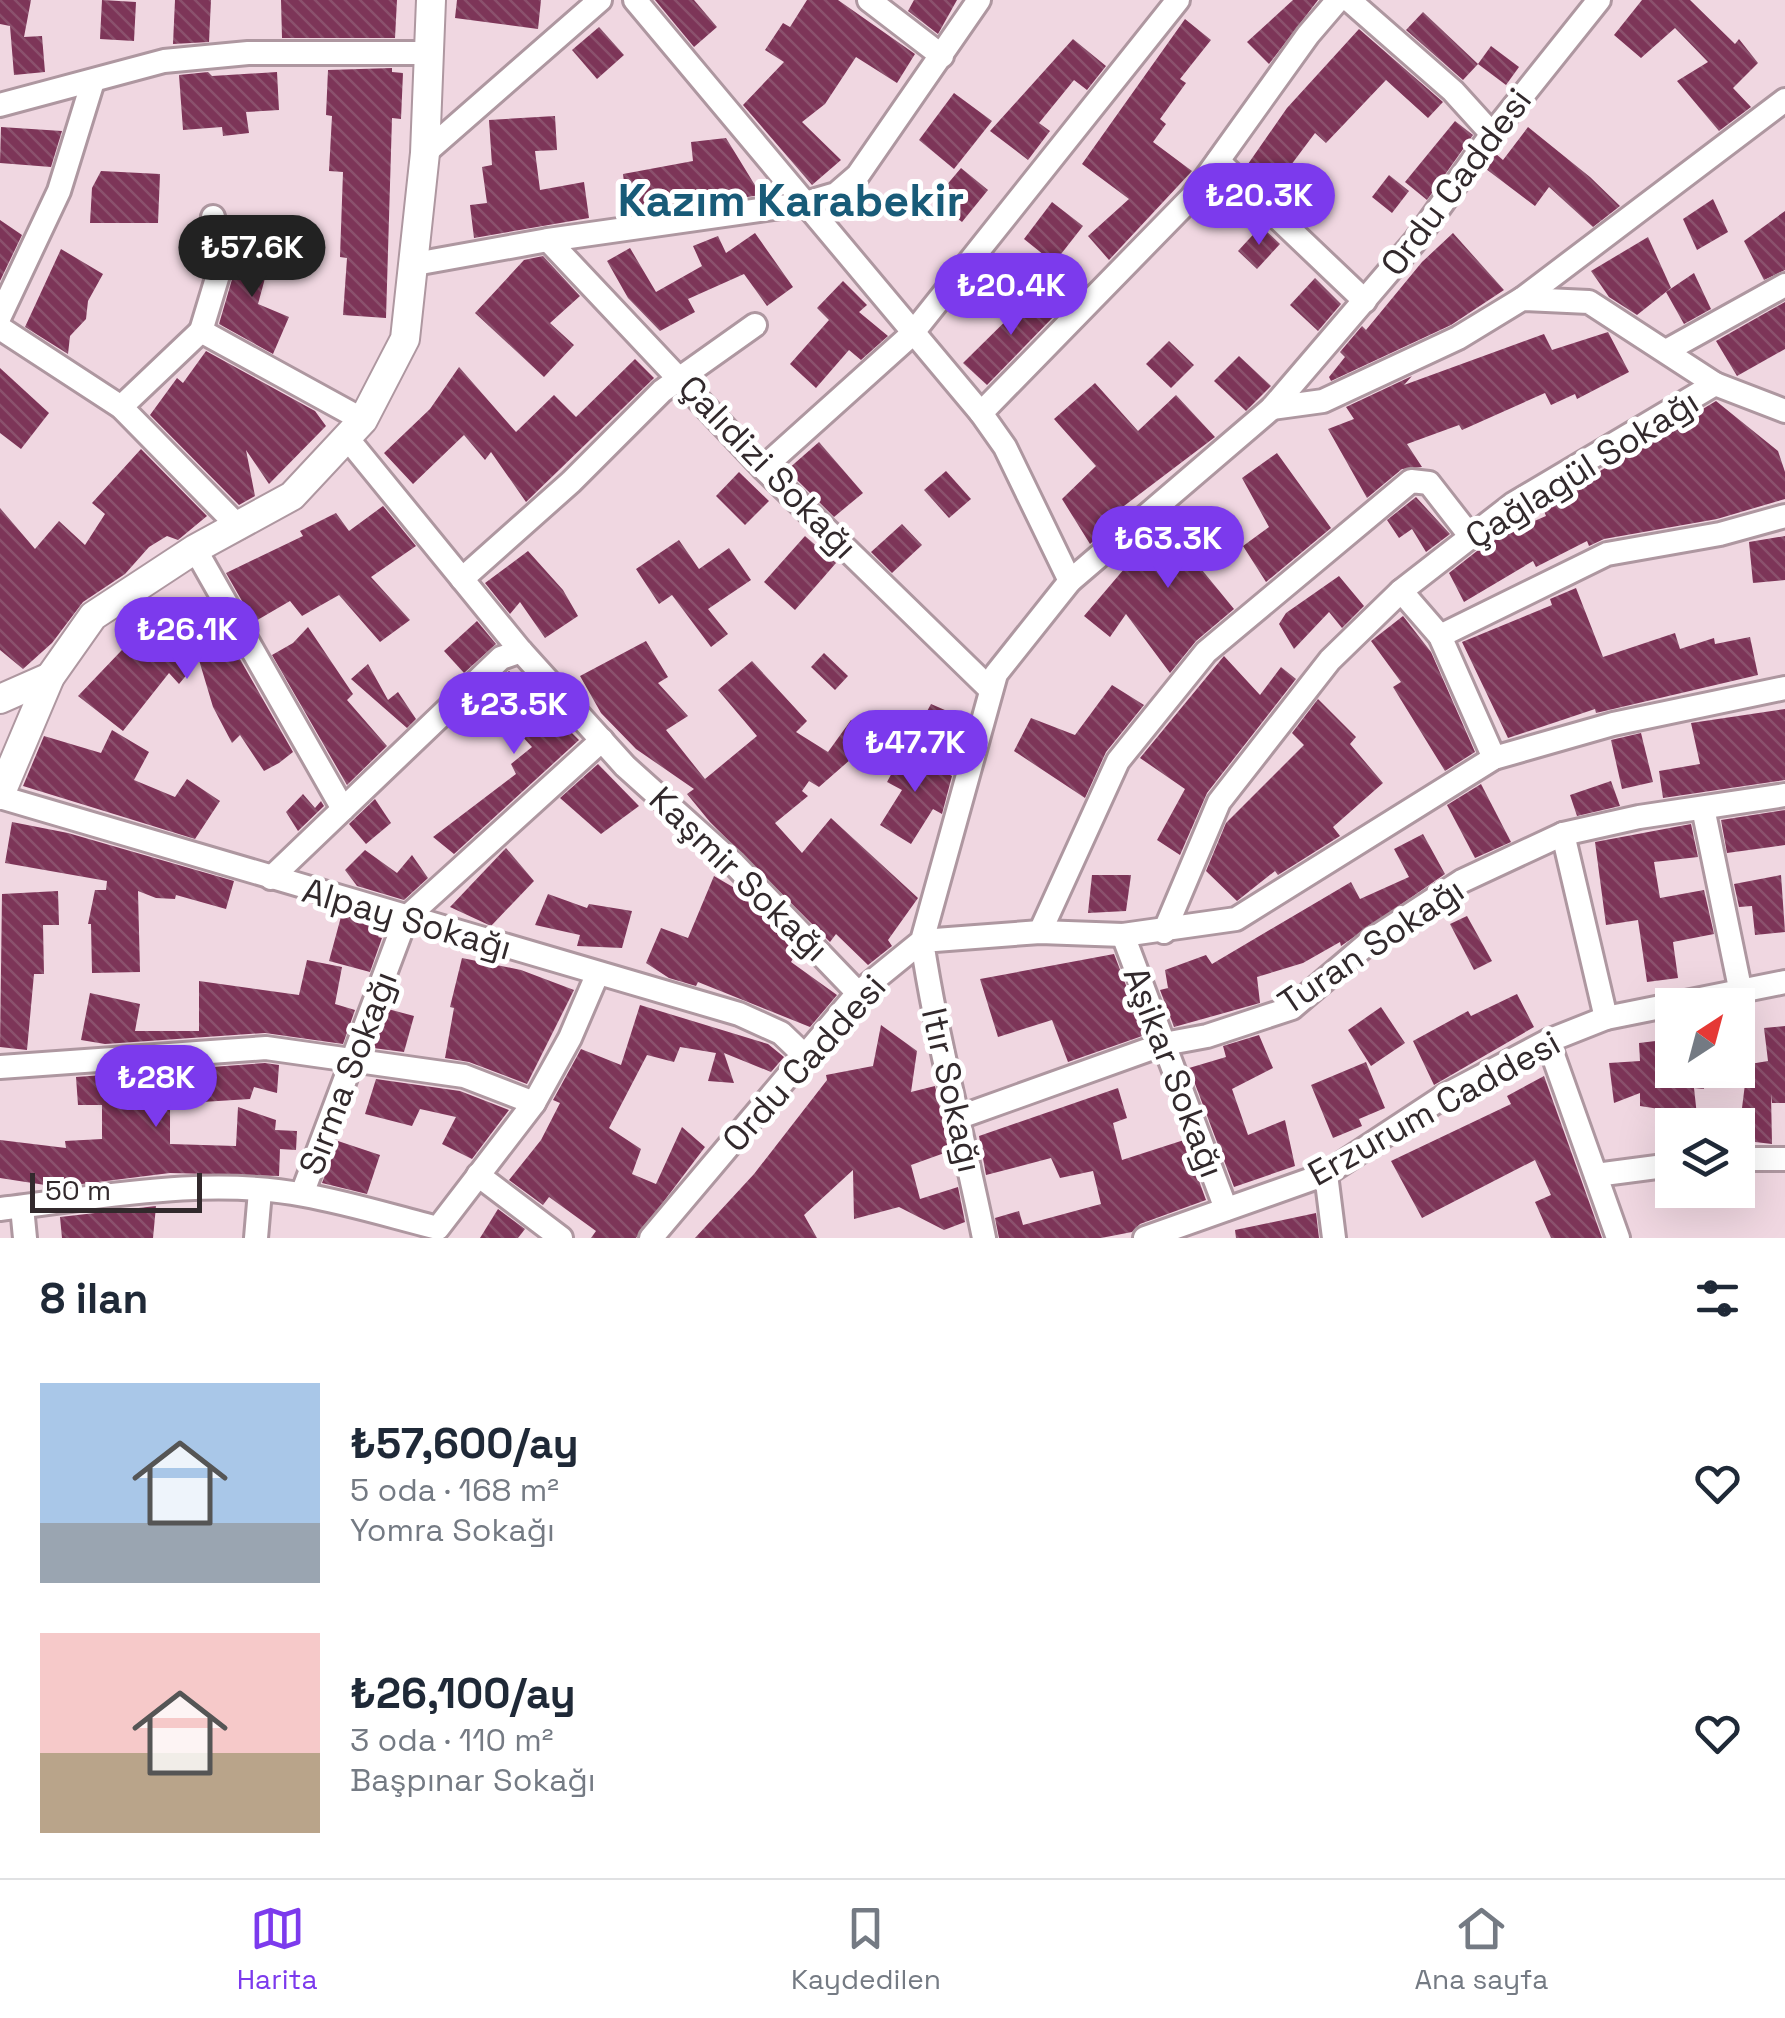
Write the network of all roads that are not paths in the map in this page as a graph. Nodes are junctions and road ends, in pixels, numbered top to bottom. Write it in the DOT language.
graph roads {
  1 [pos="430,0"];
  2 [pos="600,0"];
  3 [pos="635,0"];
  4 [pos="868,0"];
  5 [pos="979,0"];
  6 [pos="1178,0"];
  7 [pos="1338,0"];
  8 [pos="1350,0"];
  9 [pos="1598,0"];
  10 [pos="428,53"];
  11 [pos="942,56"];
  12 [pos="92,81"];
  13 [pos="1785,100"];
  14 [pos="0,105"];
  15 [pos="1492,134"];
  16 [pos="425,153"];
  17 [pos="1218,161"];
  18 [pos="802,204"];
  19 [pos="214,217"];
  20 [pos="548,240"];
  21 [pos="415,264"];
  22 [pos="1785,285"];
  23 [pos="1522,300"];
  24 [pos="1365,301"];
  25 [pos="0,316"];
  26 [pos="754,326"];
  27 [pos="0,328"];
  28 [pos="202,331"];
  29 [pos="911,335"];
  30 [pos="1666,351"];
  31 [pos="680,376"];
  32 [pos="1716,384"];
  33 [pos="121,406"];
  34 [pos="1272,408"];
  35 [pos="1785,411"];
  36 [pos="980,413"];
  37 [pos="355,429"];
  38 [pos="763,468"];
  39 [pos="1785,516"];
  40 [pos="239,527"];
  41 [pos="1471,537"];
  42 [pos="195,550"];
  43 [pos="462,579"];
  44 [pos="1070,581"];
  45 [pos="1401,592"];
  46 [pos="1440,636"];
  47 [pos="521,651"];
  48 [pos="50,676"];
  49 [pos="1785,688"];
  50 [pos="991,690"];
  51 [pos="0,699"];
  52 [pos="602,740"];
  53 [pos="0,742"];
  54 [pos="1494,758"];
  55 [pos="0,785"];
  56 [pos="1785,795"];
  57 [pos="0,796"];
  58 [pos="1703,808"];
  59 [pos="343,810"];
  60 [pos="1563,834"];
  61 [pos="271,878"];
  62 [pos="406,918"];
  63 [pos="1040,932"];
  64 [pos="1164,932"];
  65 [pos="1122,935"];
  66 [pos="922,942"];
  67 [pos="597,975"];
  68 [pos="1785,982"];
  69 [pos="1740,988"];
  70 [pos="858,992"];
  71 [pos="1655,1007"];
  72 [pos="1606,1018"];
  73 [pos="1548,1042"];
  74 [pos="1164,1044"];
  75 [pos="805,1056"];
  76 [pos="354,1059"];
  77 [pos="0,1066"];
  78 [pos="534,1104"];
  79 [pos="960,1116"];
  80 [pos="1755,1159"];
  81 [pos="1785,1159"];
  82 [pos="1655,1167"];
  83 [pos="1326,1174"];
  84 [pos="1596,1175"];
  85 [pos="478,1176"];
  86 [pos="260,1192"];
  87 [pos="302,1194"];
  88 [pos="11,1208"];
  89 [pos="1226,1209"];
  90 [pos="435,1233"];
  91 [pos="25,1238"];
  92 [pos="256,1238"];
  93 [pos="562,1238"];
  94 [pos="651,1238"];
  95 [pos="984,1238"];
  96 [pos="1145,1238"];
  97 [pos="1334,1238"];
  98 [pos="1618,1238"];
  1 -- 10 [label="main road"];
  2 -- 16 [label="street"];
  3 -- 18 [label="street"];
  4 -- 11 [label="street"];
  5 -- 11 [label="street"];
  6 -- 29 [label="street"];
  7 -- 17 [label="street"];
  8 -- 15 [label="street"];
  9 -- 15 [label="street, Ordu Caddesi"];
  10 -- 12 [label="street"];
  10 -- 16 [label="main road"];
  11 -- 18 [label="street"];
  12 -- 14 [label="street"];
  12 -- 25 [label="street"];
  13 -- 23 [label="street"];
  15 -- 24 [label="street, Ordu Caddesi"];
  16 -- 21 [label="main road"];
  17 -- 24 [label="street"];
  17 -- 36 [label="street"];
  18 -- 20 [label="street"];
  18 -- 29 [label="street"];
  19 -- 28 [label="street"];
  20 -- 21 [label="street"];
  20 -- 31 [label="street, Çalıdizi Sokağı"];
  21 -- 37 [label="main road"];
  22 -- 30 [label="street"];
  23 -- 30 [label="street"];
  23 -- 34 [label="street"];
  24 -- 34 [label="street, Ordu Caddesi"];
  26 -- 31 [label="street"];
  27 -- 33 [label="street"];
  28 -- 33 [label="street"];
  28 -- 37 [label="street"];
  29 -- 36 [label="street"];
  29 -- 38 [label="street"];
  30 -- 32 [label="street"];
  31 -- 38 [label="street, Çalıdizi Sokağı"];
  31 -- 43 [label="street"];
  32 -- 35 [label="street"];
  32 -- 41 [label="street, Çağlagül Sokağı"];
  33 -- 40 [label="street"];
  34 -- 44 [label="street, Ordu Caddesi"];
  36 -- 44 [label="street"];
  37 -- 40 [label="main road"];
  37 -- 43 [label="street, Kaşmir Sokağı"];
  38 -- 50 [label="street, Çalıdizi Sokağı"];
  39 -- 46 [label="street"];
  40 -- 42 [label="main road"];
  41 -- 45 [label="street, Çağlagül Sokağı"];
  41 -- 63 [label="street"];
  42 -- 48 [label="main road"];
  42 -- 59 [label="street"];
  43 -- 47 [label="street, Kaşmir Sokağı"];
  44 -- 50 [label="street, Ordu Caddesi"];
  45 -- 46 [label="street"];
  45 -- 64 [label="street, Çağlagül Sokağı"];
  46 -- 54 [label="street"];
  47 -- 52 [label="street, Kaşmir Sokağı"];
  47 -- 59 [label="street"];
  48 -- 51 [label="main road"];
  48 -- 57 [label="main road"];
  49 -- 54 [label="street"];
  50 -- 66 [label="street, Ordu Caddesi"];
  52 -- 62 [label="street, Sırma Sokağı"];
  52 -- 70 [label="street, Kaşmir Sokağı"];
  53 -- 55 [label="main road"];
  54 -- 64 [label="street"];
  56 -- 58 [label="street, Turan Sokağı"];
  57 -- 61 [label="street, Alpay Sokağı"];
  58 -- 60 [label="street, Turan Sokağı"];
  58 -- 69 [label="street"];
  59 -- 61 [label="street"];
  60 -- 72 [label="street"];
  60 -- 74 [label="street, Turan Sokağı"];
  61 -- 62 [label="street, Alpay Sokağı"];
  62 -- 67 [label="street, Alpay Sokağı"];
  62 -- 76 [label="street, Sırma Sokağı"];
  63 -- 65 [label="street"];
  63 -- 66 [label="street"];
  64 -- 65 [label="street"];
  65 -- 74 [label="street, Aşikar Sokağı"];
  66 -- 70 [label="street, Ordu Caddesi"];
  66 -- 79 [label="street, Itır Sokağı"];
  67 -- 75 [label="street, Alpay Sokağı"];
  67 -- 78 [label="street"];
  68 -- 69 [label="street, Erzurum Caddesi"];
  70 -- 75 [label="street, Ordu Caddesi"];
  71 -- 72 [label="street, Erzurum Caddesi"];
  72 -- 73 [label="street, Erzurum Caddesi"];
  73 -- 83 [label="street, Erzurum Caddesi"];
  73 -- 84 [label="street"];
  74 -- 79 [label="street, Turan Sokağı"];
  74 -- 89 [label="street, Aşikar Sokağı"];
  75 -- 94 [label="street, Ordu Caddesi"];
  76 -- 77 [label="street"];
  76 -- 78 [label="street"];
  76 -- 87 [label="street, Sırma Sokağı"];
  78 -- 85 [label="street"];
  79 -- 95 [label="street, Itır Sokağı"];
  80 -- 81 [label="street"];
  82 -- 84 [label="street"];
  83 -- 89 [label="street, Erzurum Caddesi"];
  83 -- 97 [label="street"];
  84 -- 98 [label="street"];
  85 -- 90 [label="street"];
  85 -- 93 [label="street"];
  86 -- 87 [label="street"];
  86 -- 88 [label="street"];
  86 -- 92 [label="street, Sırma Sokağı"];
  87 -- 90 [label="street"];
  88 -- 91 [label="street"];
  89 -- 96 [label="street, Erzurum Caddesi"];
}
